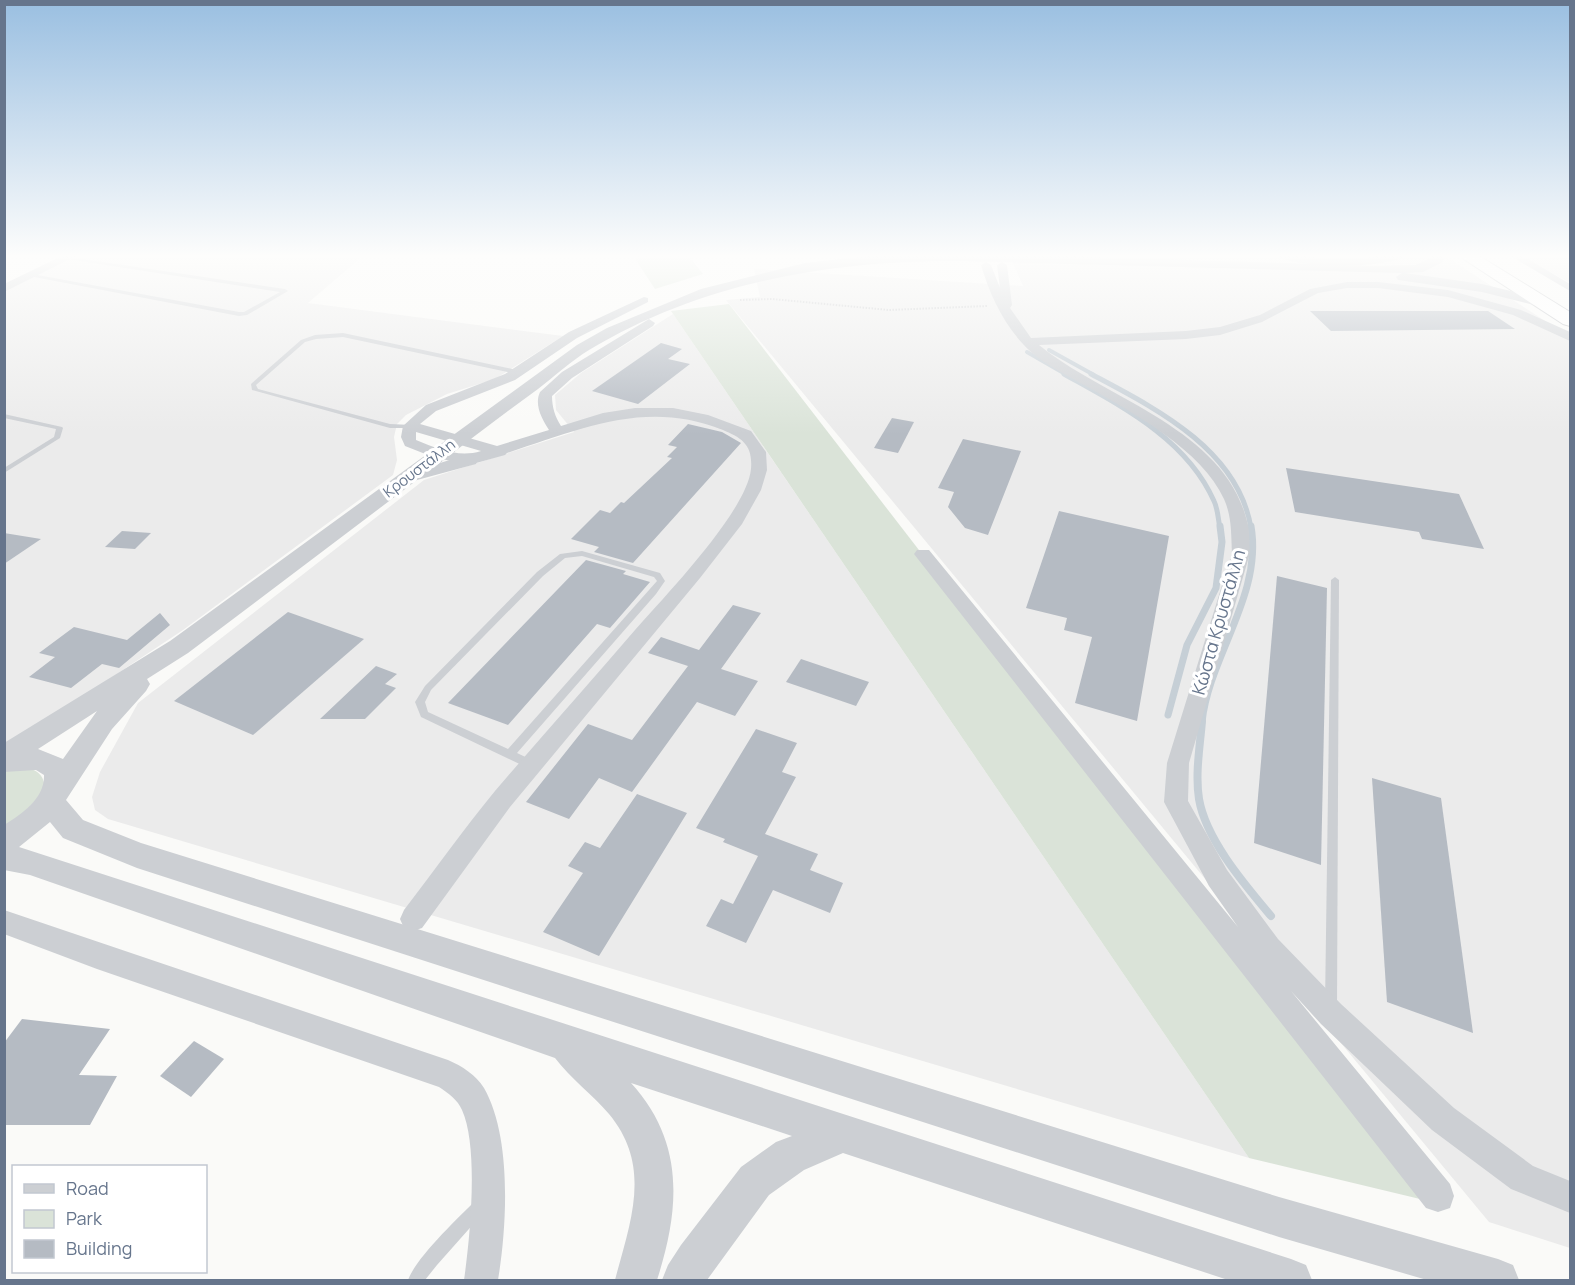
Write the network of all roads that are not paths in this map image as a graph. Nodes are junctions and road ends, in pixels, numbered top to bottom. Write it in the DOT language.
graph roads {
  1 [pos="615,314"];
  2 [pos="648,314"];
  3 [pos="1009,314"];
  4 [pos="1271,314"];
  5 [pos="1515,314"];
  6 [pos="649,323"];
  7 [pos="1570,337"];
  8 [pos="1028,342"];
  9 [pos="517,372"];
  10 [pos="4,416"];
  11 [pos="410,426"];
  12 [pos="558,430"];
  13 [pos="457,440"];
  14 [pos="500,452"];
  15 [pos="438,453"];
  16 [pos="469,460"];
  17 [pos="4,471"];
  18 [pos="405,479"];
  19 [pos="923,554"];
  20 [pos="1335,579"];
  21 [pos="179,647"];
  22 [pos="510,754"];
  23 [pos="4,759"];
  24 [pos="532,765"];
  25 [pos="52,798"];
  26 [pos="4,840"];
  27 [pos="4,856"];
  28 [pos="1227,911"];
  29 [pos="413,919"];
  30 [pos="4,922"];
  31 [pos="1330,1014"];
  32 [pos="565,1043"];
  33 [pos="843,1134"];
  34 [pos="1438,1196"];
  35 [pos="1570,1197"];
  36 [pos="486,1198"];
  37 [pos="416,1281"];
  38 [pos="481,1281"];
  39 [pos="636,1281"];
  40 [pos="683,1281"];
  41 [pos="1291,1281"];
  42 [pos="1498,1281"];
  1 -- 9 [label="street"];
  2 -- 13 [label="street, Κρουστάλλη"];
  3 -- 8 [label="street, Κώστα Κρυστάλλη"];
  4 -- 8 [label="street"];
  5 -- 7 [label="street"];
  6 -- 12 [label="street"];
  8 -- 28 [label="street, Κώστα Κρυστάλλη"];
  9 -- 11 [label="street"];
  9 -- 11 [label="lane"];
  10 -- 17 [label="lane"];
  11 -- 13 [label="street"];
  11 -- 15 [label="street"];
  12 -- 14 [label="street"];
  12 -- 24 [label="street"];
  13 -- 14 [label="street"];
  13 -- 15 [label="street, Κρουστάλλη"];
  14 -- 16 [label="street"];
  15 -- 16 [label="street"];
  15 -- 18 [label="street, Κρουστάλλη"];
  16 -- 18 [label="street"];
  18 -- 21 [label="street, Κρουστάλλη"];
  19 -- 28 [label="street"];
  20 -- 31 [label="lane"];
  21 -- 23 [label="street, Κρουστάλλη"];
  21 -- 25 [label="street, Κρουστάλλη"];
  22 -- 22 [label="lane"];
  22 -- 24 [label="lane"];
  23 -- 25 [label="street"];
  24 -- 29 [label="street"];
  25 -- 26 [label="street, Κρουστάλλη"];
  25 -- 42 [label="street"];
  27 -- 32 [label="street"];
  28 -- 31 [label="street"];
  28 -- 34 [label="street"];
  30 -- 36 [label="street"];
  31 -- 35 [label="street"];
  32 -- 33 [label="street"];
  32 -- 39 [label="street"];
  33 -- 40 [label="street"];
  33 -- 41 [label="street"];
  36 -- 37 [label="lane"];
  36 -- 38 [label="street"];
}
